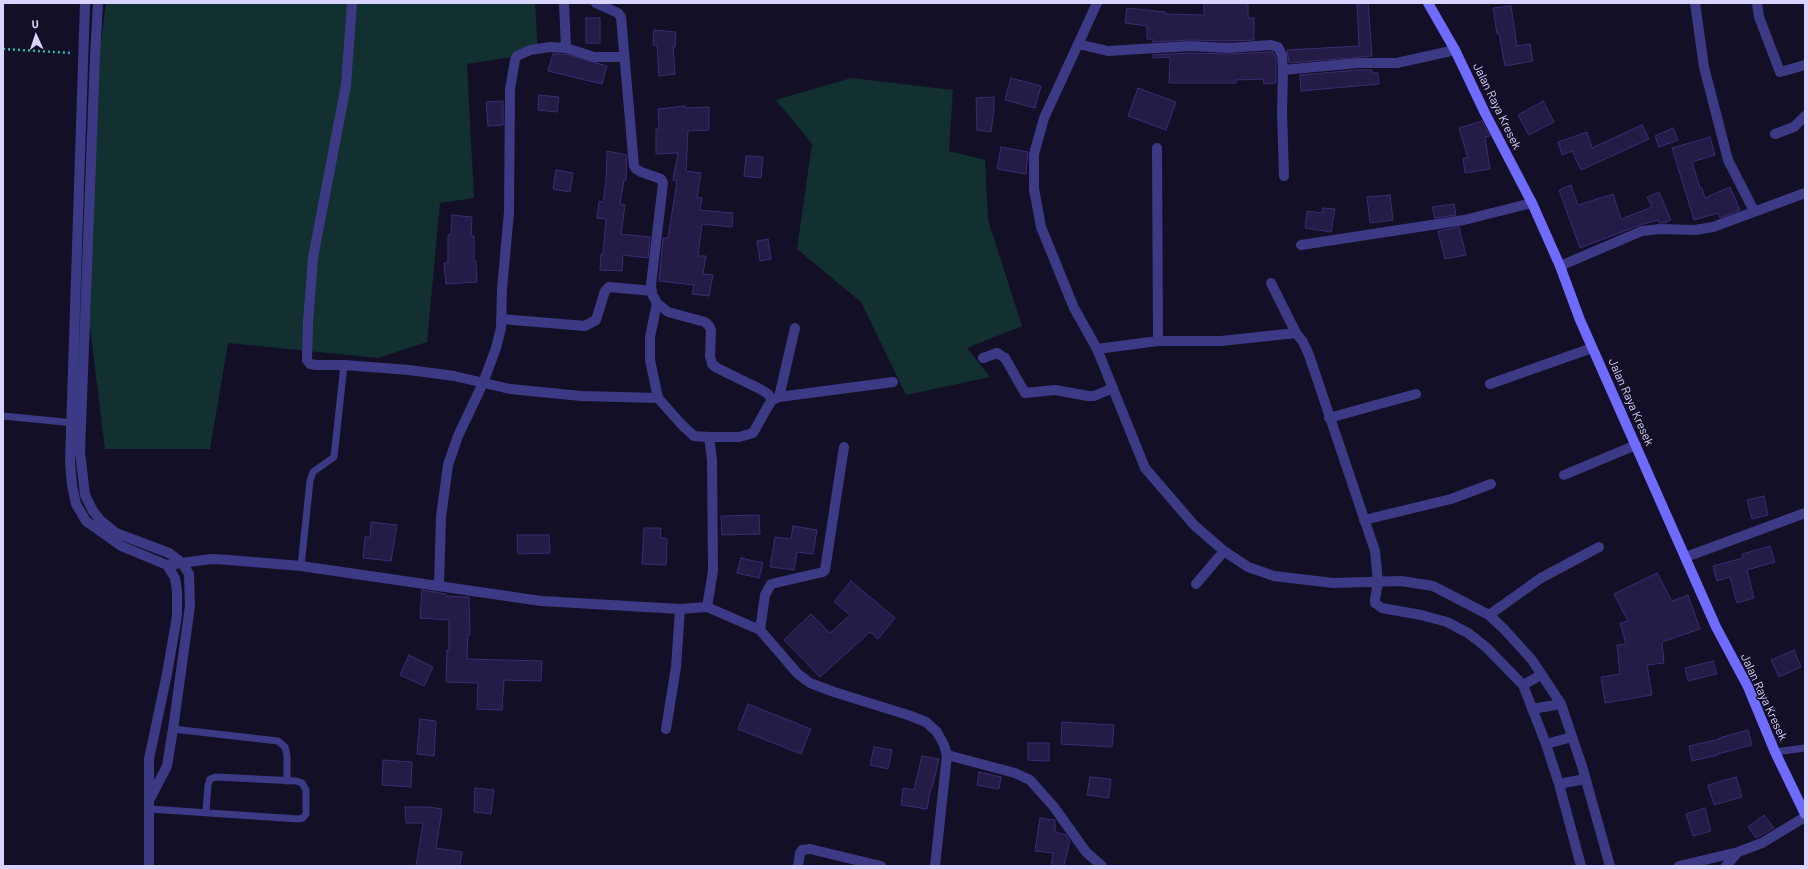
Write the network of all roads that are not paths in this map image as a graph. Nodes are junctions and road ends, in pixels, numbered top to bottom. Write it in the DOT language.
graph roads {
  1 [pos="86,3"];
  2 [pos="98,3"];
  3 [pos="352,3"];
  4 [pos="564,3"];
  5 [pos="596,3"];
  6 [pos="1097,3"];
  7 [pos="1428,3"];
  8 [pos="1694,3"];
  9 [pos="1758,3"];
  10 [pos="1078,44"];
  11 [pos="566,48"];
  12 [pos="1455,50"];
  13 [pos="624,57"];
  14 [pos="1805,65"];
  15 [pos="1283,70"];
  16 [pos="1805,116"];
  17 [pos="1775,134"];
  18 [pos="1157,148"];
  19 [pos="1284,176"];
  20 [pos="1805,193"];
  21 [pos="1532,203"];
  22 [pos="1754,211"];
  23 [pos="1301,245"];
  24 [pos="1560,266"];
  25 [pos="1271,283"];
  26 [pos="652,291"];
  27 [pos="657,303"];
  28 [pos="501,319"];
  29 [pos="796,328"];
  30 [pos="1296,333"];
  31 [pos="1158,341"];
  32 [pos="1592,348"];
  33 [pos="1097,349"];
  34 [pos="982,358"];
  35 [pos="344,365"];
  36 [pos="893,382"];
  37 [pos="483,383"];
  38 [pos="1490,384"];
  39 [pos="1113,388"];
  40 [pos="1416,394"];
  41 [pos="658,398"];
  42 [pos="775,398"];
  43 [pos="3,416"];
  44 [pos="1330,418"];
  45 [pos="70,423"];
  46 [pos="81,423"];
  47 [pos="709,437"];
  48 [pos="1636,446"];
  49 [pos="844,448"];
  50 [pos="1564,474"];
  51 [pos="1491,484"];
  52 [pos="1805,514"];
  53 [pos="1364,520"];
  54 [pos="1599,547"];
  55 [pos="1222,553"];
  56 [pos="1686,558"];
  57 [pos="182,563"];
  58 [pos="167,565"];
  59 [pos="302,566"];
  60 [pos="1196,584"];
  61 [pos="439,585"];
  62 [pos="1376,590"];
  63 [pos="707,607"];
  64 [pos="680,609"];
  65 [pos="1489,615"];
  66 [pos="760,630"];
  67 [pos="173,637"];
  68 [pos="186,639"];
  69 [pos="1531,681"];
  70 [pos="1557,705"];
  71 [pos="1534,708"];
  72 [pos="173,729"];
  73 [pos="666,729"];
  74 [pos="1569,738"];
  75 [pos="1549,743"];
  76 [pos="1805,748"];
  77 [pos="1775,752"];
  78 [pos="947,755"];
  79 [pos="1581,780"];
  80 [pos="287,781"];
  81 [pos="1562,784"];
  82 [pos="150,804"];
  83 [pos="206,812"];
  84 [pos="1805,816"];
  85 [pos="1738,852"];
  86 [pos="149,866"];
  87 [pos="798,866"];
  88 [pos="880,866"];
  89 [pos="935,866"];
  90 [pos="1102,866"];
  91 [pos="1581,866"];
  92 [pos="1610,866"];
  93 [pos="1679,866"];
  94 [pos="1726,866"];
  1 -- 45 [label="street"];
  2 -- 46 [label="street"];
  3 -- 35 [label="street"];
  4 -- 11 [label="street"];
  5 -- 13 [label="street"];
  6 -- 10 [label="street"];
  7 -- 12 [label="main road, Jalan Raya Kresek"];
  8 -- 22 [label="street"];
  9 -- 14 [label="street"];
  10 -- 15 [label="street"];
  10 -- 33 [label="street"];
  11 -- 13 [label="street"];
  11 -- 28 [label="street"];
  12 -- 15 [label="street"];
  12 -- 21 [label="main road, Jalan Raya Kresek"];
  13 -- 26 [label="street"];
  15 -- 19 [label="street"];
  16 -- 17 [label="street"];
  18 -- 31 [label="street"];
  20 -- 22 [label="street"];
  21 -- 23 [label="street"];
  21 -- 24 [label="main road, Jalan Raya Kresek"];
  22 -- 24 [label="street"];
  24 -- 32 [label="main road, Jalan Raya Kresek"];
  25 -- 30 [label="street"];
  26 -- 27 [label="street"];
  26 -- 28 [label="street"];
  27 -- 41 [label="street"];
  27 -- 42 [label="street"];
  28 -- 37 [label="street"];
  29 -- 42 [label="street"];
  30 -- 31 [label="street"];
  30 -- 44 [label="street"];
  31 -- 33 [label="street"];
  32 -- 38 [label="street"];
  32 -- 48 [label="main road, Jalan Raya Kresek"];
  33 -- 39 [label="street"];
  34 -- 39 [label="street"];
  35 -- 37 [label="street"];
  35 -- 59 [label="lane"];
  36 -- 42 [label="street"];
  37 -- 41 [label="street"];
  37 -- 61 [label="street"];
  39 -- 55 [label="street"];
  40 -- 44 [label="street"];
  41 -- 47 [label="street"];
  42 -- 47 [label="street"];
  43 -- 45 [label="lane"];
  44 -- 53 [label="street"];
  45 -- 46 [label="lane"];
  45 -- 58 [label="street"];
  46 -- 57 [label="street"];
  47 -- 63 [label="street"];
  48 -- 50 [label="street"];
  48 -- 56 [label="main road, Jalan Raya Kresek"];
  49 -- 66 [label="street"];
  51 -- 53 [label="street"];
  52 -- 56 [label="street"];
  53 -- 62 [label="street"];
  54 -- 65 [label="street"];
  55 -- 60 [label="street"];
  55 -- 62 [label="street"];
  56 -- 77 [label="main road, Jalan Raya Kresek"];
  57 -- 58 [label="street"];
  57 -- 59 [label="street"];
  57 -- 68 [label="street"];
  58 -- 67 [label="street"];
  59 -- 61 [label="street"];
  61 -- 64 [label="street"];
  62 -- 65 [label="street"];
  62 -- 69 [label="street"];
  63 -- 64 [label="street"];
  63 -- 66 [label="street"];
  64 -- 73 [label="street"];
  65 -- 69 [label="street"];
  66 -- 78 [label="street"];
  67 -- 68 [label="street"];
  67 -- 82 [label="street"];
  68 -- 72 [label="street"];
  69 -- 70 [label="street"];
  69 -- 71 [label="street"];
  70 -- 71 [label="street"];
  70 -- 74 [label="street"];
  71 -- 75 [label="street"];
  72 -- 80 [label="lane"];
  72 -- 82 [label="street"];
  74 -- 75 [label="street"];
  74 -- 79 [label="street"];
  75 -- 81 [label="street"];
  76 -- 77 [label="lane"];
  77 -- 84 [label="main road, Jalan Raya Kresek"];
  78 -- 89 [label="street"];
  78 -- 90 [label="street"];
  79 -- 81 [label="street"];
  79 -- 92 [label="street"];
  80 -- 83 [label="lane"];
  80 -- 83 [label="lane"];
  81 -- 91 [label="street"];
  82 -- 83 [label="lane"];
  82 -- 86 [label="street"];
  84 -- 85 [label="street"];
  85 -- 93 [label="street"];
  85 -- 94 [label="street"];
  87 -- 88 [label="street"];
}
